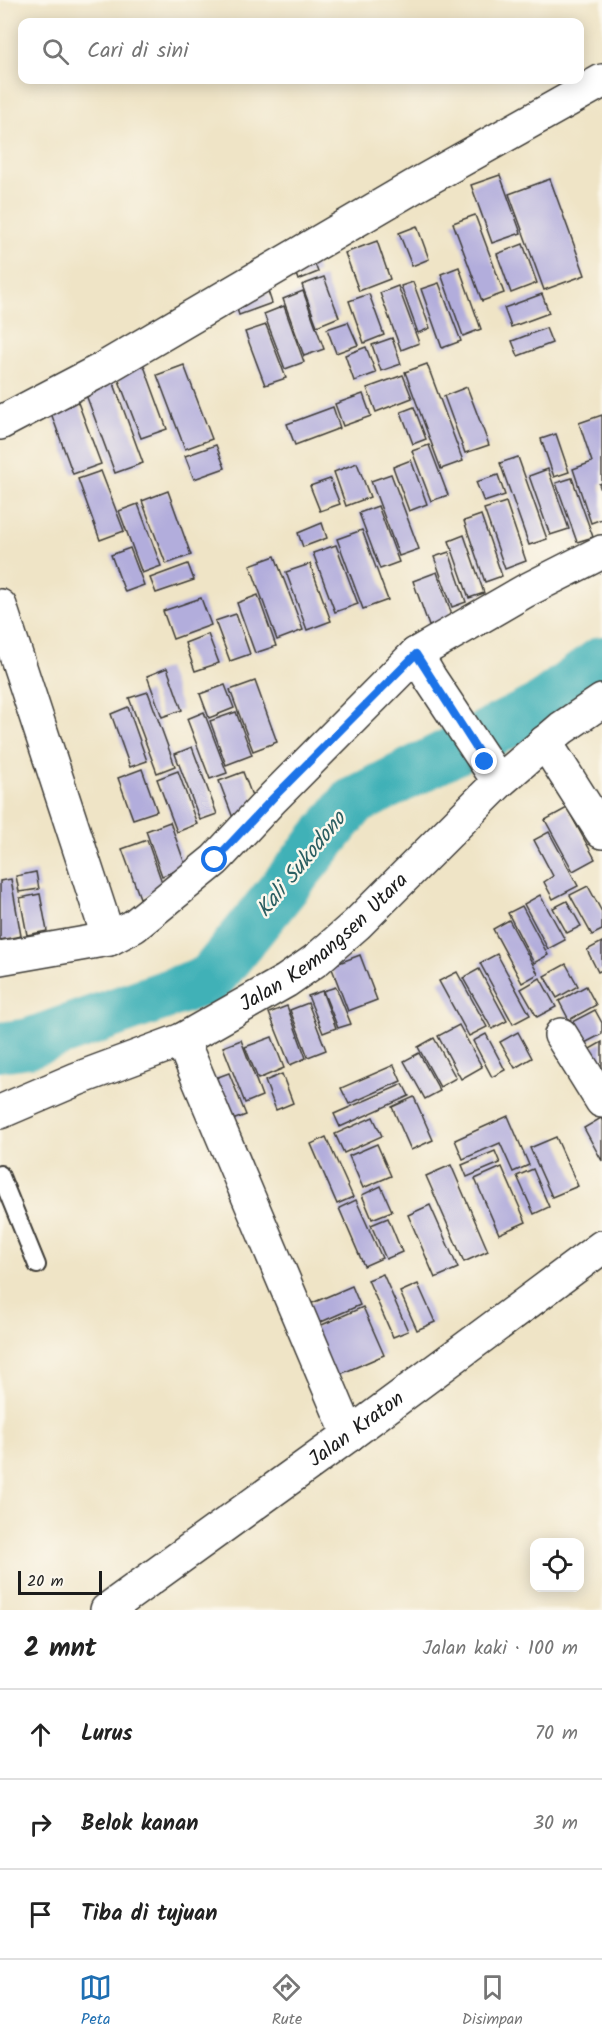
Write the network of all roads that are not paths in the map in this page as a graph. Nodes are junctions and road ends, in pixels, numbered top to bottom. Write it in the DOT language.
graph roads {
  1 [pos="602,81"];
  2 [pos="0,423"];
  3 [pos="602,552"];
  4 [pos="0,606"];
  5 [pos="423,666"];
  6 [pos="602,701"];
  7 [pos="545,742"];
  8 [pos="492,772"];
  9 [pos="602,832"];
  10 [pos="109,939"];
  11 [pos="0,958"];
  12 [pos="561,1035"];
  13 [pos="182,1040"];
  14 [pos="602,1101"];
  15 [pos="0,1112"];
  16 [pos="0,1174"];
  17 [pos="602,1247"];
  18 [pos="37,1265"];
  19 [pos="349,1435"];
  20 [pos="107,1610"];
  1 -- 2 [label="street"];
  3 -- 5 [label="street"];
  4 -- 10 [label="street"];
  5 -- 8 [label="street"];
  5 -- 10 [label="street"];
  6 -- 7 [label="street, Jalan Kemangsen Utara"];
  7 -- 8 [label="street, Jalan Kemangsen Utara"];
  7 -- 9 [label="street"];
  8 -- 13 [label="street, Jalan Kemangsen Utara"];
  10 -- 11 [label="street"];
  12 -- 14 [label="street"];
  13 -- 15 [label="street, Jalan Kemangsen Utara"];
  13 -- 19 [label="street"];
  16 -- 18 [label="lane"];
  17 -- 19 [label="street, Jalan Kraton"];
  19 -- 20 [label="street, Jalan Kraton"];
}
